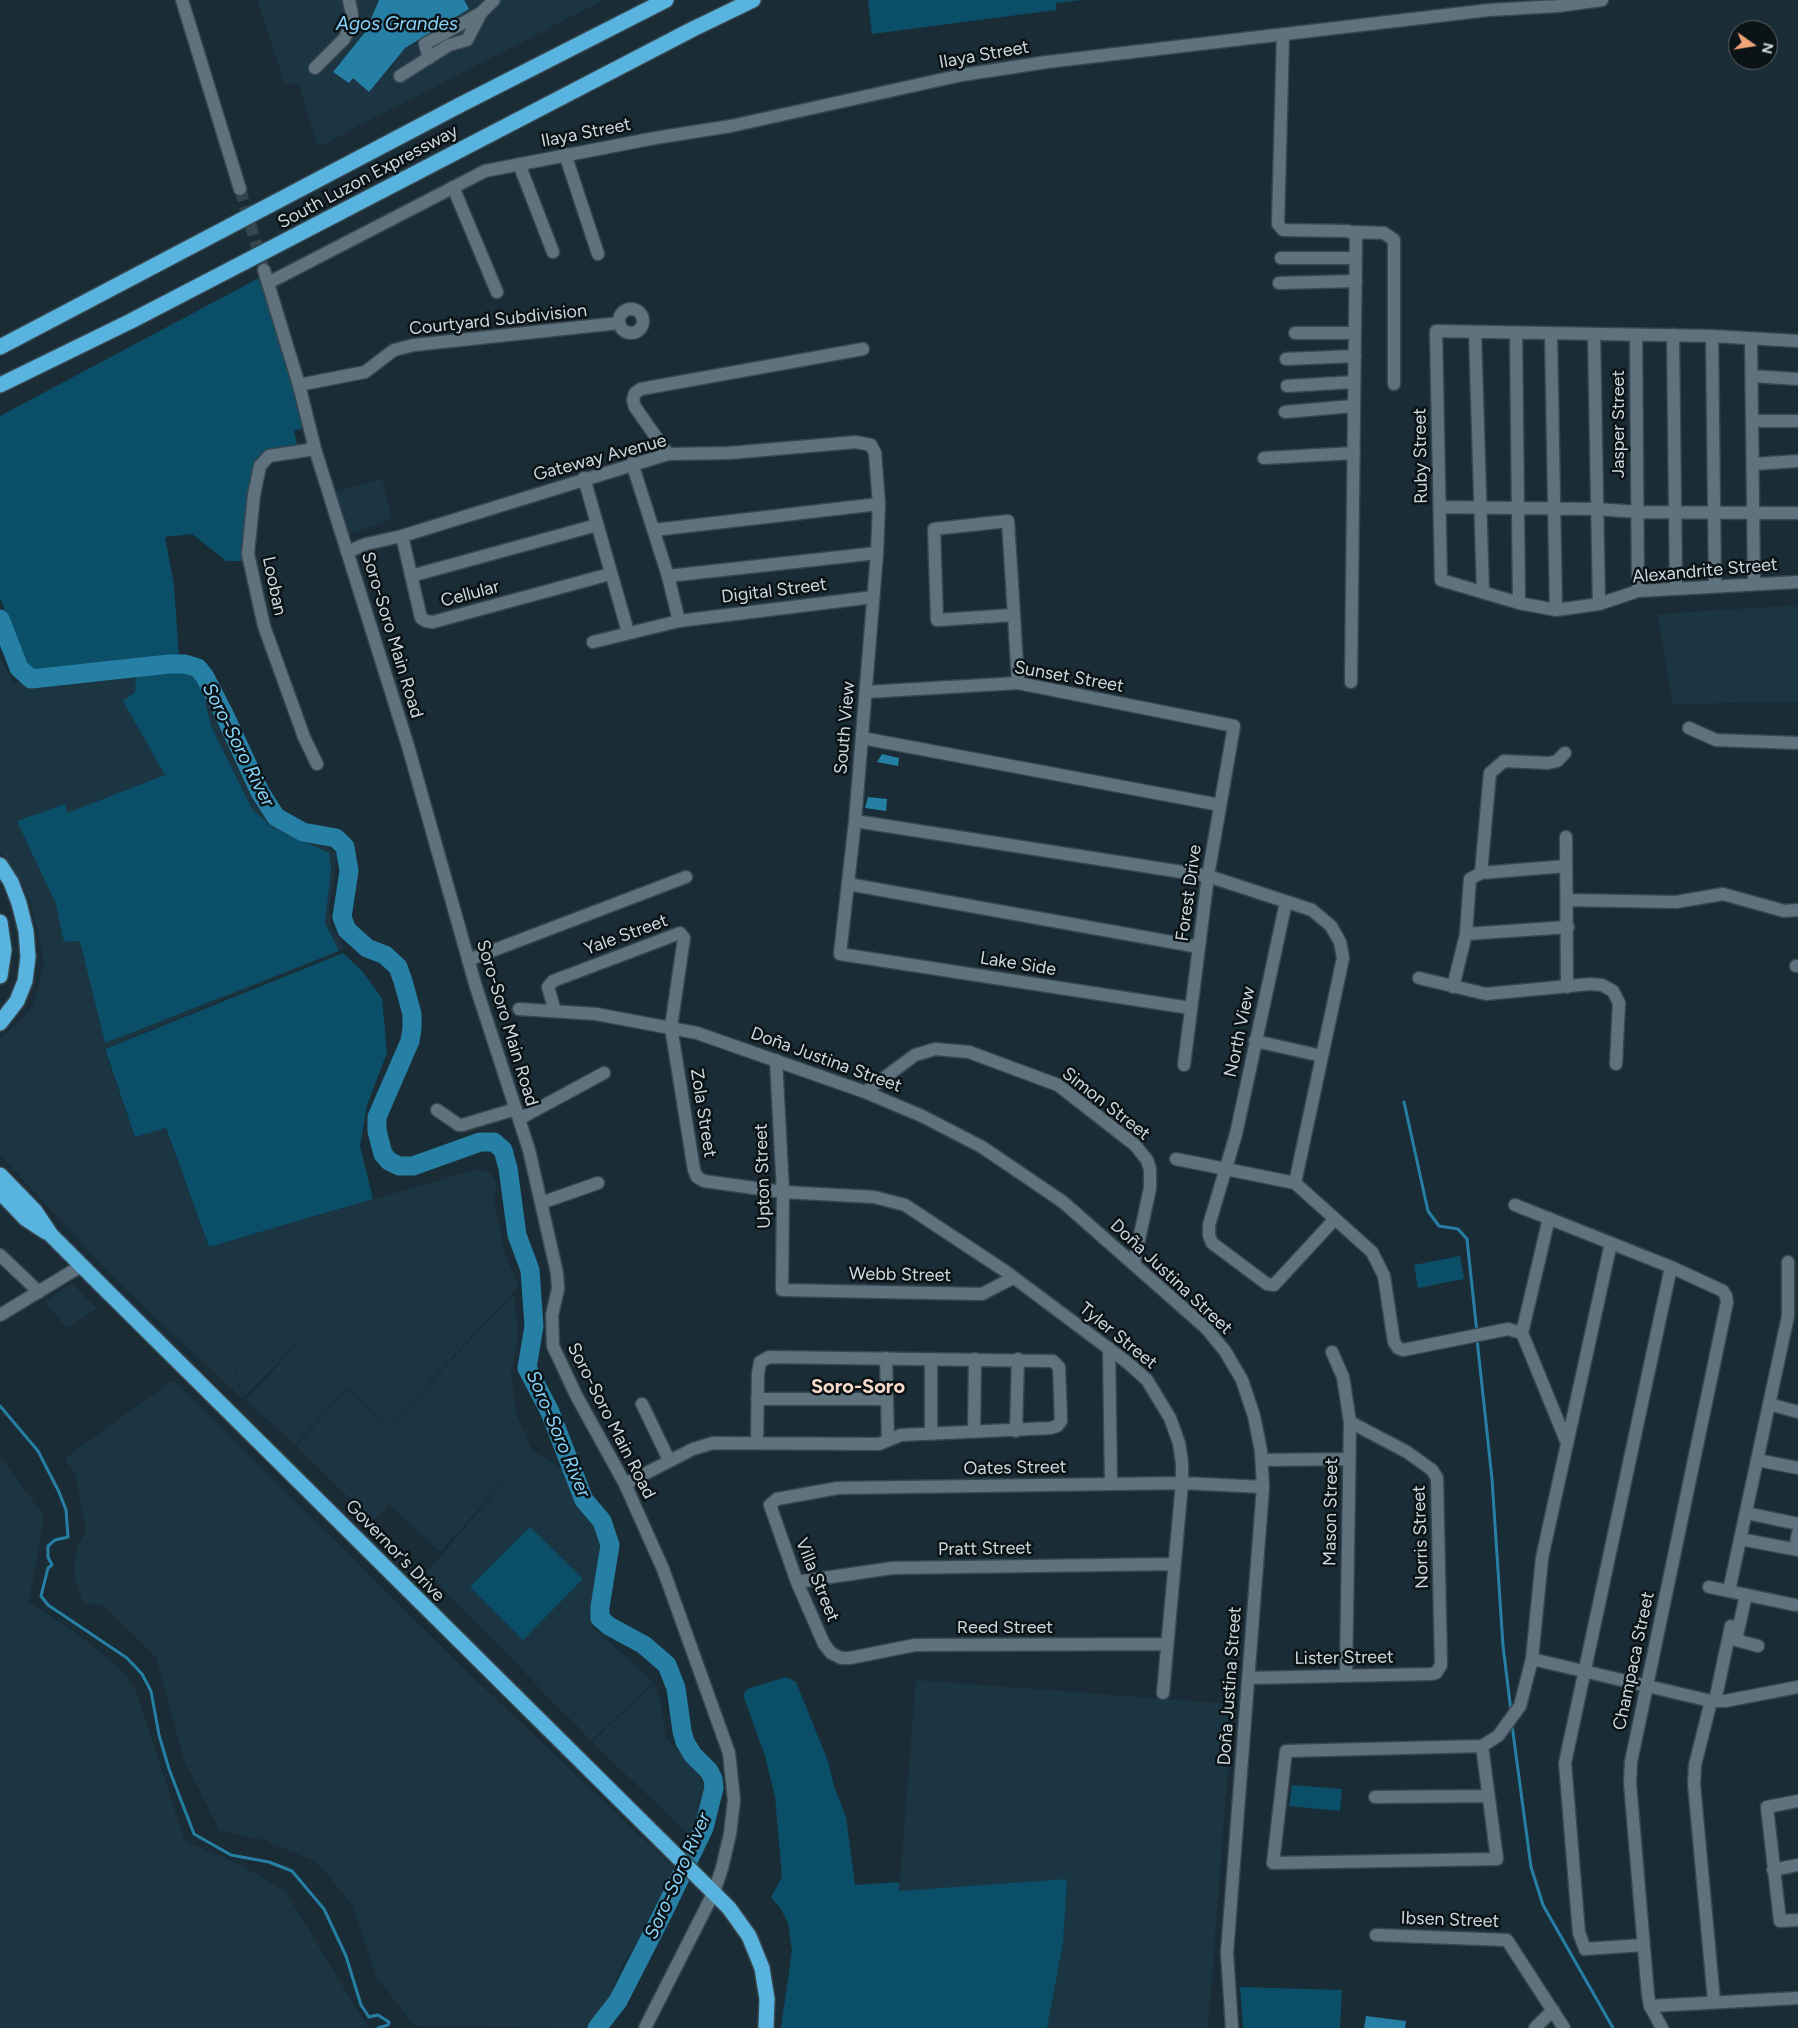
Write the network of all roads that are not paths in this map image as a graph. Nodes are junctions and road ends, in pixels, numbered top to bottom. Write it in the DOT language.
graph roads {
  1 [pos="182,0"];
  2 [pos="349,0"];
  3 [pos="494,0"];
  4 [pos="666,0"];
  5 [pos="753,0"];
  6 [pos="1602,0"];
  7 [pos="1558,3"];
  8 [pos="1284,35"];
  9 [pos="314,68"];
  10 [pos="400,76"];
  11 [pos="565,154"];
  12 [pos="519,164"];
  13 [pos="453,187"];
  14 [pos="240,189"];
  15 [pos="1353,232"];
  16 [pos="553,252"];
  17 [pos="598,254"];
  18 [pos="1281,258"];
  19 [pos="1355,258"];
  20 [pos="264,270"];
  21 [pos="1356,281"];
  22 [pos="268,283"];
  23 [pos="1279,283"];
  24 [pos="497,292"];
  25 [pos="619,323"];
  26 [pos="1475,332"];
  27 [pos="1294,333"];
  28 [pos="1354,333"];
  29 [pos="1516,333"];
  30 [pos="1551,334"];
  31 [pos="1594,334"];
  32 [pos="1636,335"];
  33 [pos="1673,335"];
  34 [pos="1712,336"];
  35 [pos="1751,339"];
  36 [pos="1798,341"];
  37 [pos="0,347"];
  38 [pos="864,349"];
  39 [pos="1355,356"];
  40 [pos="1286,359"];
  41 [pos="1752,376"];
  42 [pos="1798,380"];
  43 [pos="1354,382"];
  44 [pos="1394,384"];
  45 [pos="0,385"];
  46 [pos="299,385"];
  47 [pos="1287,386"];
  48 [pos="1353,406"];
  49 [pos="1285,412"];
  50 [pos="1753,421"];
  51 [pos="1798,421"];
  52 [pos="315,449"];
  53 [pos="1354,453"];
  54 [pos="668,454"];
  55 [pos="1264,458"];
  56 [pos="1798,461"];
  57 [pos="632,463"];
  58 [pos="1754,464"];
  59 [pos="584,478"];
  60 [pos="880,504"];
  61 [pos="1440,506"];
  62 [pos="1480,508"];
  63 [pos="1518,509"];
  64 [pos="1554,509"];
  65 [pos="1596,509"];
  66 [pos="1675,511"];
  67 [pos="1638,512"];
  68 [pos="1715,512"];
  69 [pos="1754,512"];
  70 [pos="1798,513"];
  71 [pos="1798,522"];
  72 [pos="597,525"];
  73 [pos="654,530"];
  74 [pos="402,536"];
  75 [pos="348,552"];
  76 [pos="877,553"];
  77 [pos="610,574"];
  78 [pos="411,576"];
  79 [pos="668,576"];
  80 [pos="1441,580"];
  81 [pos="1798,582"];
  82 [pos="1754,583"];
  83 [pos="1716,585"];
  84 [pos="1676,588"];
  85 [pos="1638,591"];
  86 [pos="1482,592"];
  87 [pos="873,596"];
  88 [pos="1520,603"];
  89 [pos="1598,604"];
  90 [pos="1556,610"];
  91 [pos="1014,615"];
  92 [pos="679,621"];
  93 [pos="628,632"];
  94 [pos="593,642"];
  95 [pos="1351,682"];
  96 [pos="1018,683"];
  97 [pos="866,692"];
  98 [pos="1234,726"];
  99 [pos="1689,728"];
  100 [pos="862,738"];
  101 [pos="1798,743"];
  102 [pos="1564,753"];
  103 [pos="317,764"];
  104 [pos="1220,805"];
  105 [pos="855,821"];
  106 [pos="1566,837"];
  107 [pos="0,865"];
  108 [pos="1566,866"];
  109 [pos="1481,873"];
  110 [pos="1208,876"];
  111 [pos="686,877"];
  112 [pos="848,884"];
  113 [pos="1568,900"];
  114 [pos="1286,902"];
  115 [pos="1798,910"];
  116 [pos="0,922"];
  117 [pos="1568,928"];
  118 [pos="1466,934"];
  119 [pos="1199,947"];
  120 [pos="840,954"];
  121 [pos="468,960"];
  122 [pos="0,976"];
  123 [pos="1419,978"];
  124 [pos="1453,987"];
  125 [pos="1567,987"];
  126 [pos="1190,1008"];
  127 [pos="519,1009"];
  128 [pos="555,1011"];
  129 [pos="0,1023"];
  130 [pos="671,1027"];
  131 [pos="1255,1041"];
  132 [pos="1322,1056"];
  133 [pos="776,1060"];
  134 [pos="1616,1064"];
  135 [pos="1184,1065"];
  136 [pos="604,1073"];
  137 [pos="865,1092"];
  138 [pos="437,1110"];
  139 [pos="517,1114"];
  140 [pos="1176,1158"];
  141 [pos="1225,1170"];
  142 [pos="0,1175"];
  143 [pos="598,1183"];
  144 [pos="1295,1183"];
  145 [pos="0,1192"];
  146 [pos="783,1192"];
  147 [pos="541,1203"];
  148 [pos="1515,1205"];
  149 [pos="1549,1218"];
  150 [pos="1334,1220"];
  151 [pos="51,1235"];
  152 [pos="1611,1243"];
  153 [pos="0,1254"];
  154 [pos="1788,1262"];
  155 [pos="1134,1263"];
  156 [pos="81,1266"];
  157 [pos="1671,1267"];
  158 [pos="1013,1278"];
  159 [pos="782,1290"];
  160 [pos="39,1292"];
  161 [pos="0,1315"];
  162 [pos="1793,1316"];
  163 [pos="1522,1333"];
  164 [pos="1109,1348"];
  165 [pos="1332,1352"];
  166 [pos="886,1358"];
  167 [pos="931,1359"];
  168 [pos="975,1359"];
  169 [pos="1018,1360"];
  170 [pos="757,1399"];
  171 [pos="887,1399"];
  172 [pos="642,1404"];
  173 [pos="1769,1404"];
  174 [pos="1798,1412"];
  175 [pos="1350,1422"];
  176 [pos="1016,1430"];
  177 [pos="974,1432"];
  178 [pos="931,1434"];
  179 [pos="888,1440"];
  180 [pos="758,1443"];
  181 [pos="1567,1443"];
  182 [pos="1349,1459"];
  183 [pos="670,1460"];
  184 [pos="1262,1460"];
  185 [pos="1757,1460"];
  186 [pos="1798,1468"];
  187 [pos="1182,1483"];
  188 [pos="625,1484"];
  189 [pos="1111,1484"];
  190 [pos="1263,1487"];
  191 [pos="771,1503"];
  192 [pos="1746,1513"];
  193 [pos="1798,1524"];
  194 [pos="1798,1533"];
  195 [pos="1740,1539"];
  196 [pos="1796,1550"];
  197 [pos="1174,1564"];
  198 [pos="797,1582"];
  199 [pos="1709,1587"];
  200 [pos="1728,1591"];
  201 [pos="1746,1595"];
  202 [pos="1795,1605"];
  203 [pos="1731,1626"];
  204 [pos="1167,1644"];
  205 [pos="1758,1646"];
  206 [pos="845,1659"];
  207 [pos="1532,1659"];
  208 [pos="1439,1670"];
  209 [pos="1584,1671"];
  210 [pos="1346,1675"];
  211 [pos="1248,1678"];
  212 [pos="1647,1686"];
  213 [pos="1798,1687"];
  214 [pos="1163,1693"];
  215 [pos="1713,1701"];
  216 [pos="1482,1746"];
  217 [pos="1488,1796"];
  218 [pos="1375,1797"];
  219 [pos="1798,1801"];
  220 [pos="1798,1865"];
  221 [pos="1774,1870"];
  222 [pos="709,1888"];
  223 [pos="1798,1920"];
  224 [pos="1376,1935"];
  225 [pos="1643,1945"];
  226 [pos="1798,1998"];
  227 [pos="1714,2001"];
  228 [pos="1650,2006"];
  229 [pos="1553,2010"];
  230 [pos="645,2028"];
  231 [pos="766,2028"];
  232 [pos="1232,2028"];
  233 [pos="1535,2028"];
  234 [pos="1564,2028"];
  235 [pos="1662,2028"];
  1 -- 14 [label="street"];
  2 -- 9 [label="street"];
  3 -- 10 [label="street"];
  4 -- 37 [label="highway, South Luzon Expressway"];
  5 -- 45 [label="highway, South Luzon Expressway"];
  6 -- 7 [label="street, Ilaya Street"];
  7 -- 8 [label="street, Ilaya Street"];
  8 -- 11 [label="street, Ilaya Street"];
  8 -- 15 [label="street"];
  11 -- 12 [label="street, Ilaya Street"];
  11 -- 17 [label="street"];
  12 -- 13 [label="street, Ilaya Street"];
  12 -- 16 [label="street"];
  13 -- 22 [label="street, Ilaya Street"];
  13 -- 24 [label="street"];
  15 -- 19 [label="street"];
  15 -- 44 [label="street"];
  18 -- 19 [label="street"];
  19 -- 21 [label="street"];
  20 -- 22 [label="street, Soro-Soro Main Road"];
  21 -- 23 [label="street"];
  21 -- 28 [label="street"];
  22 -- 46 [label="street, Soro-Soro Main Road"];
  25 -- 46 [label="street, Courtyard Subdivision"];
  26 -- 29 [label="street"];
  26 -- 61 [label="street, Ruby Street"];
  26 -- 62 [label="street"];
  27 -- 28 [label="street"];
  28 -- 39 [label="street"];
  29 -- 30 [label="street"];
  29 -- 63 [label="street"];
  30 -- 31 [label="street"];
  30 -- 64 [label="street"];
  31 -- 32 [label="street"];
  31 -- 65 [label="street"];
  32 -- 33 [label="street"];
  32 -- 67 [label="street, Jasper Street"];
  33 -- 34 [label="street"];
  33 -- 66 [label="street"];
  34 -- 35 [label="street"];
  34 -- 68 [label="street"];
  35 -- 36 [label="street"];
  35 -- 41 [label="street"];
  38 -- 54 [label="street"];
  39 -- 40 [label="street"];
  39 -- 43 [label="street"];
  41 -- 42 [label="street"];
  41 -- 50 [label="street"];
  43 -- 47 [label="street"];
  43 -- 48 [label="street"];
  46 -- 52 [label="street, Soro-Soro Main Road"];
  48 -- 49 [label="street"];
  48 -- 53 [label="street"];
  50 -- 51 [label="street"];
  50 -- 58 [label="street"];
  52 -- 75 [label="street, Soro-Soro Main Road"];
  52 -- 103 [label="street, Looban"];
  53 -- 55 [label="street"];
  53 -- 95 [label="street"];
  54 -- 57 [label="street, Gateway Avenue"];
  54 -- 60 [label="street, Gateway Avenue"];
  56 -- 58 [label="street"];
  57 -- 59 [label="street, Gateway Avenue"];
  57 -- 73 [label="street"];
  58 -- 69 [label="street"];
  59 -- 72 [label="street"];
  59 -- 74 [label="street, Gateway Avenue"];
  60 -- 73 [label="street"];
  60 -- 76 [label="street, South View"];
  61 -- 62 [label="street"];
  61 -- 80 [label="street, Ruby Street"];
  62 -- 63 [label="street"];
  62 -- 86 [label="street"];
  63 -- 64 [label="street"];
  63 -- 88 [label="street"];
  64 -- 65 [label="street"];
  64 -- 90 [label="street"];
  65 -- 67 [label="street"];
  65 -- 89 [label="street"];
  66 -- 67 [label="street"];
  66 -- 68 [label="street"];
  66 -- 84 [label="street"];
  67 -- 85 [label="street, Jasper Street"];
  68 -- 69 [label="street"];
  68 -- 83 [label="street"];
  69 -- 70 [label="street"];
  69 -- 82 [label="street"];
  70 -- 71 [label="street"];
  72 -- 77 [label="street"];
  72 -- 78 [label="street"];
  73 -- 79 [label="street"];
  74 -- 75 [label="street, Gateway Avenue"];
  74 -- 78 [label="street, Cellular"];
  75 -- 121 [label="street, Soro-Soro Main Road"];
  76 -- 79 [label="street"];
  76 -- 87 [label="street, South View"];
  77 -- 78 [label="street, Cellular"];
  77 -- 93 [label="street"];
  79 -- 92 [label="street"];
  80 -- 86 [label="street, Alexandrite Street"];
  81 -- 82 [label="street, Alexandrite Street"];
  82 -- 83 [label="street, Alexandrite Street"];
  83 -- 84 [label="street, Alexandrite Street"];
  84 -- 85 [label="street, Alexandrite Street"];
  85 -- 89 [label="street, Alexandrite Street"];
  86 -- 88 [label="street, Alexandrite Street"];
  87 -- 92 [label="street, Digital Street"];
  87 -- 97 [label="street, South View"];
  88 -- 90 [label="street, Alexandrite Street"];
  89 -- 90 [label="street, Alexandrite Street"];
  91 -- 91 [label="street"];
  91 -- 96 [label="street"];
  92 -- 93 [label="street, Digital Street"];
  93 -- 94 [label="street, Digital Street"];
  96 -- 97 [label="street, Sunset Street"];
  96 -- 98 [label="street, Sunset Street"];
  97 -- 100 [label="street, South View"];
  98 -- 104 [label="street, Forest Drive"];
  99 -- 101 [label="street"];
  100 -- 104 [label="street"];
  100 -- 105 [label="street, South View"];
  102 -- 109 [label="street"];
  104 -- 110 [label="street, Forest Drive"];
  105 -- 110 [label="street"];
  105 -- 112 [label="street, South View"];
  106 -- 108 [label="street"];
  107 -- 129 [label="highway"];
  108 -- 109 [label="street"];
  108 -- 113 [label="street"];
  109 -- 118 [label="street"];
  110 -- 114 [label="street"];
  110 -- 119 [label="street, Forest Drive"];
  111 -- 121 [label="street"];
  112 -- 119 [label="street"];
  112 -- 120 [label="street, South View"];
  113 -- 115 [label="street"];
  113 -- 117 [label="street"];
  114 -- 131 [label="street, North View"];
  114 -- 132 [label="street"];
  116 -- 122 [label="highway"];
  117 -- 118 [label="street"];
  117 -- 125 [label="street"];
  118 -- 124 [label="street"];
  119 -- 126 [label="street, Forest Drive"];
  120 -- 126 [label="street, Lake Side"];
  121 -- 139 [label="street, Soro-Soro Main Road"];
  123 -- 124 [label="street"];
  124 -- 125 [label="street"];
  125 -- 134 [label="street"];
  126 -- 135 [label="street, Forest Drive"];
  127 -- 128 [label="street, Doña Justina Street"];
  128 -- 130 [label="street, Doña Justina Street"];
  128 -- 130 [label="street, Yale Street"];
  130 -- 133 [label="street, Doña Justina Street"];
  130 -- 146 [label="street, Zola Street"];
  131 -- 132 [label="street"];
  131 -- 141 [label="street, North View"];
  132 -- 144 [label="street"];
  133 -- 137 [label="street, Doña Justina Street"];
  133 -- 146 [label="street, Upton Street"];
  136 -- 139 [label="street"];
  137 -- 155 [label="street, Doña Justina Street"];
  137 -- 155 [label="street, Simon Street"];
  138 -- 139 [label="street"];
  139 -- 147 [label="street, Soro-Soro Main Road"];
  140 -- 141 [label="street"];
  141 -- 144 [label="street"];
  141 -- 150 [label="street, North View"];
  142 -- 151 [label="highway, Governor's Drive"];
  143 -- 147 [label="street"];
  144 -- 150 [label="street"];
  145 -- 151 [label="highway, Governor's Drive"];
  146 -- 158 [label="street, Tyler Street"];
  146 -- 159 [label="street, Upton Street"];
  147 -- 188 [label="street, Soro-Soro Main Road"];
  148 -- 149 [label="street"];
  149 -- 152 [label="street"];
  149 -- 163 [label="street"];
  150 -- 163 [label="street"];
  151 -- 156 [label="highway, Governor's Drive"];
  152 -- 157 [label="street"];
  152 -- 181 [label="street"];
  153 -- 160 [label="street"];
  154 -- 162 [label="street"];
  155 -- 184 [label="street, Doña Justina Street"];
  156 -- 160 [label="street"];
  156 -- 222 [label="highway, Governor's Drive"];
  157 -- 209 [label="street"];
  157 -- 212 [label="street, Champaca Street"];
  158 -- 159 [label="street, Webb Street"];
  158 -- 164 [label="street, Tyler Street"];
  160 -- 161 [label="street"];
  162 -- 173 [label="street"];
  163 -- 181 [label="street"];
  164 -- 187 [label="street, Tyler Street"];
  164 -- 189 [label="street"];
  165 -- 175 [label="street, Mason Street"];
  166 -- 167 [label="street"];
  166 -- 170 [label="street"];
  166 -- 171 [label="street"];
  167 -- 168 [label="street"];
  167 -- 178 [label="street"];
  168 -- 169 [label="street"];
  168 -- 177 [label="street"];
  169 -- 176 [label="street"];
  169 -- 176 [label="street"];
  170 -- 171 [label="street"];
  170 -- 180 [label="street"];
  171 -- 179 [label="street"];
  172 -- 183 [label="street"];
  173 -- 174 [label="street"];
  173 -- 185 [label="street"];
  175 -- 182 [label="street, Mason Street"];
  175 -- 208 [label="street, Norris Street"];
  176 -- 177 [label="street"];
  177 -- 178 [label="street"];
  178 -- 179 [label="street"];
  179 -- 180 [label="street"];
  180 -- 183 [label="street"];
  181 -- 207 [label="street"];
  182 -- 184 [label="street"];
  182 -- 210 [label="street, Mason Street"];
  183 -- 188 [label="street"];
  184 -- 190 [label="street, Doña Justina Street"];
  185 -- 186 [label="street"];
  185 -- 192 [label="street"];
  187 -- 189 [label="street, Oates Street"];
  187 -- 190 [label="street, Oates Street"];
  187 -- 197 [label="street, Tyler Street"];
  188 -- 222 [label="street, Soro-Soro Main Road"];
  189 -- 191 [label="street, Oates Street"];
  190 -- 211 [label="street, Doña Justina Street"];
  191 -- 198 [label="street, Villa Street"];
  192 -- 193 [label="street"];
  192 -- 195 [label="street"];
  194 -- 196 [label="street"];
  195 -- 196 [label="street"];
  195 -- 200 [label="street"];
  197 -- 198 [label="street, Pratt Street"];
  197 -- 204 [label="street, Tyler Street"];
  198 -- 206 [label="street, Villa Street"];
  199 -- 200 [label="street"];
  200 -- 201 [label="street"];
  201 -- 202 [label="street"];
  201 -- 205 [label="street"];
  203 -- 215 [label="street"];
  204 -- 206 [label="street, Reed Street"];
  204 -- 214 [label="street, Tyler Street"];
  207 -- 209 [label="street"];
  207 -- 216 [label="street"];
  208 -- 210 [label="street, Lister Street"];
  209 -- 212 [label="street"];
  209 -- 225 [label="street"];
  210 -- 211 [label="street, Lister Street"];
  211 -- 232 [label="street, Doña Justina Street"];
  212 -- 215 [label="street"];
  212 -- 225 [label="street, Champaca Street"];
  213 -- 215 [label="street"];
  215 -- 227 [label="street"];
  216 -- 217 [label="street"];
  216 -- 217 [label="street"];
  217 -- 218 [label="street"];
  219 -- 221 [label="street"];
  220 -- 221 [label="street"];
  221 -- 223 [label="street"];
  222 -- 230 [label="street, Soro-Soro Main Road"];
  222 -- 231 [label="highway, Governor's Drive"];
  224 -- 229 [label="street, Ibsen Street"];
  225 -- 228 [label="street, Champaca Street"];
  226 -- 227 [label="street"];
  227 -- 228 [label="street"];
  228 -- 235 [label="street, Champaca Street"];
  229 -- 233 [label="street"];
  229 -- 234 [label="street, Ibsen Street"];
}
